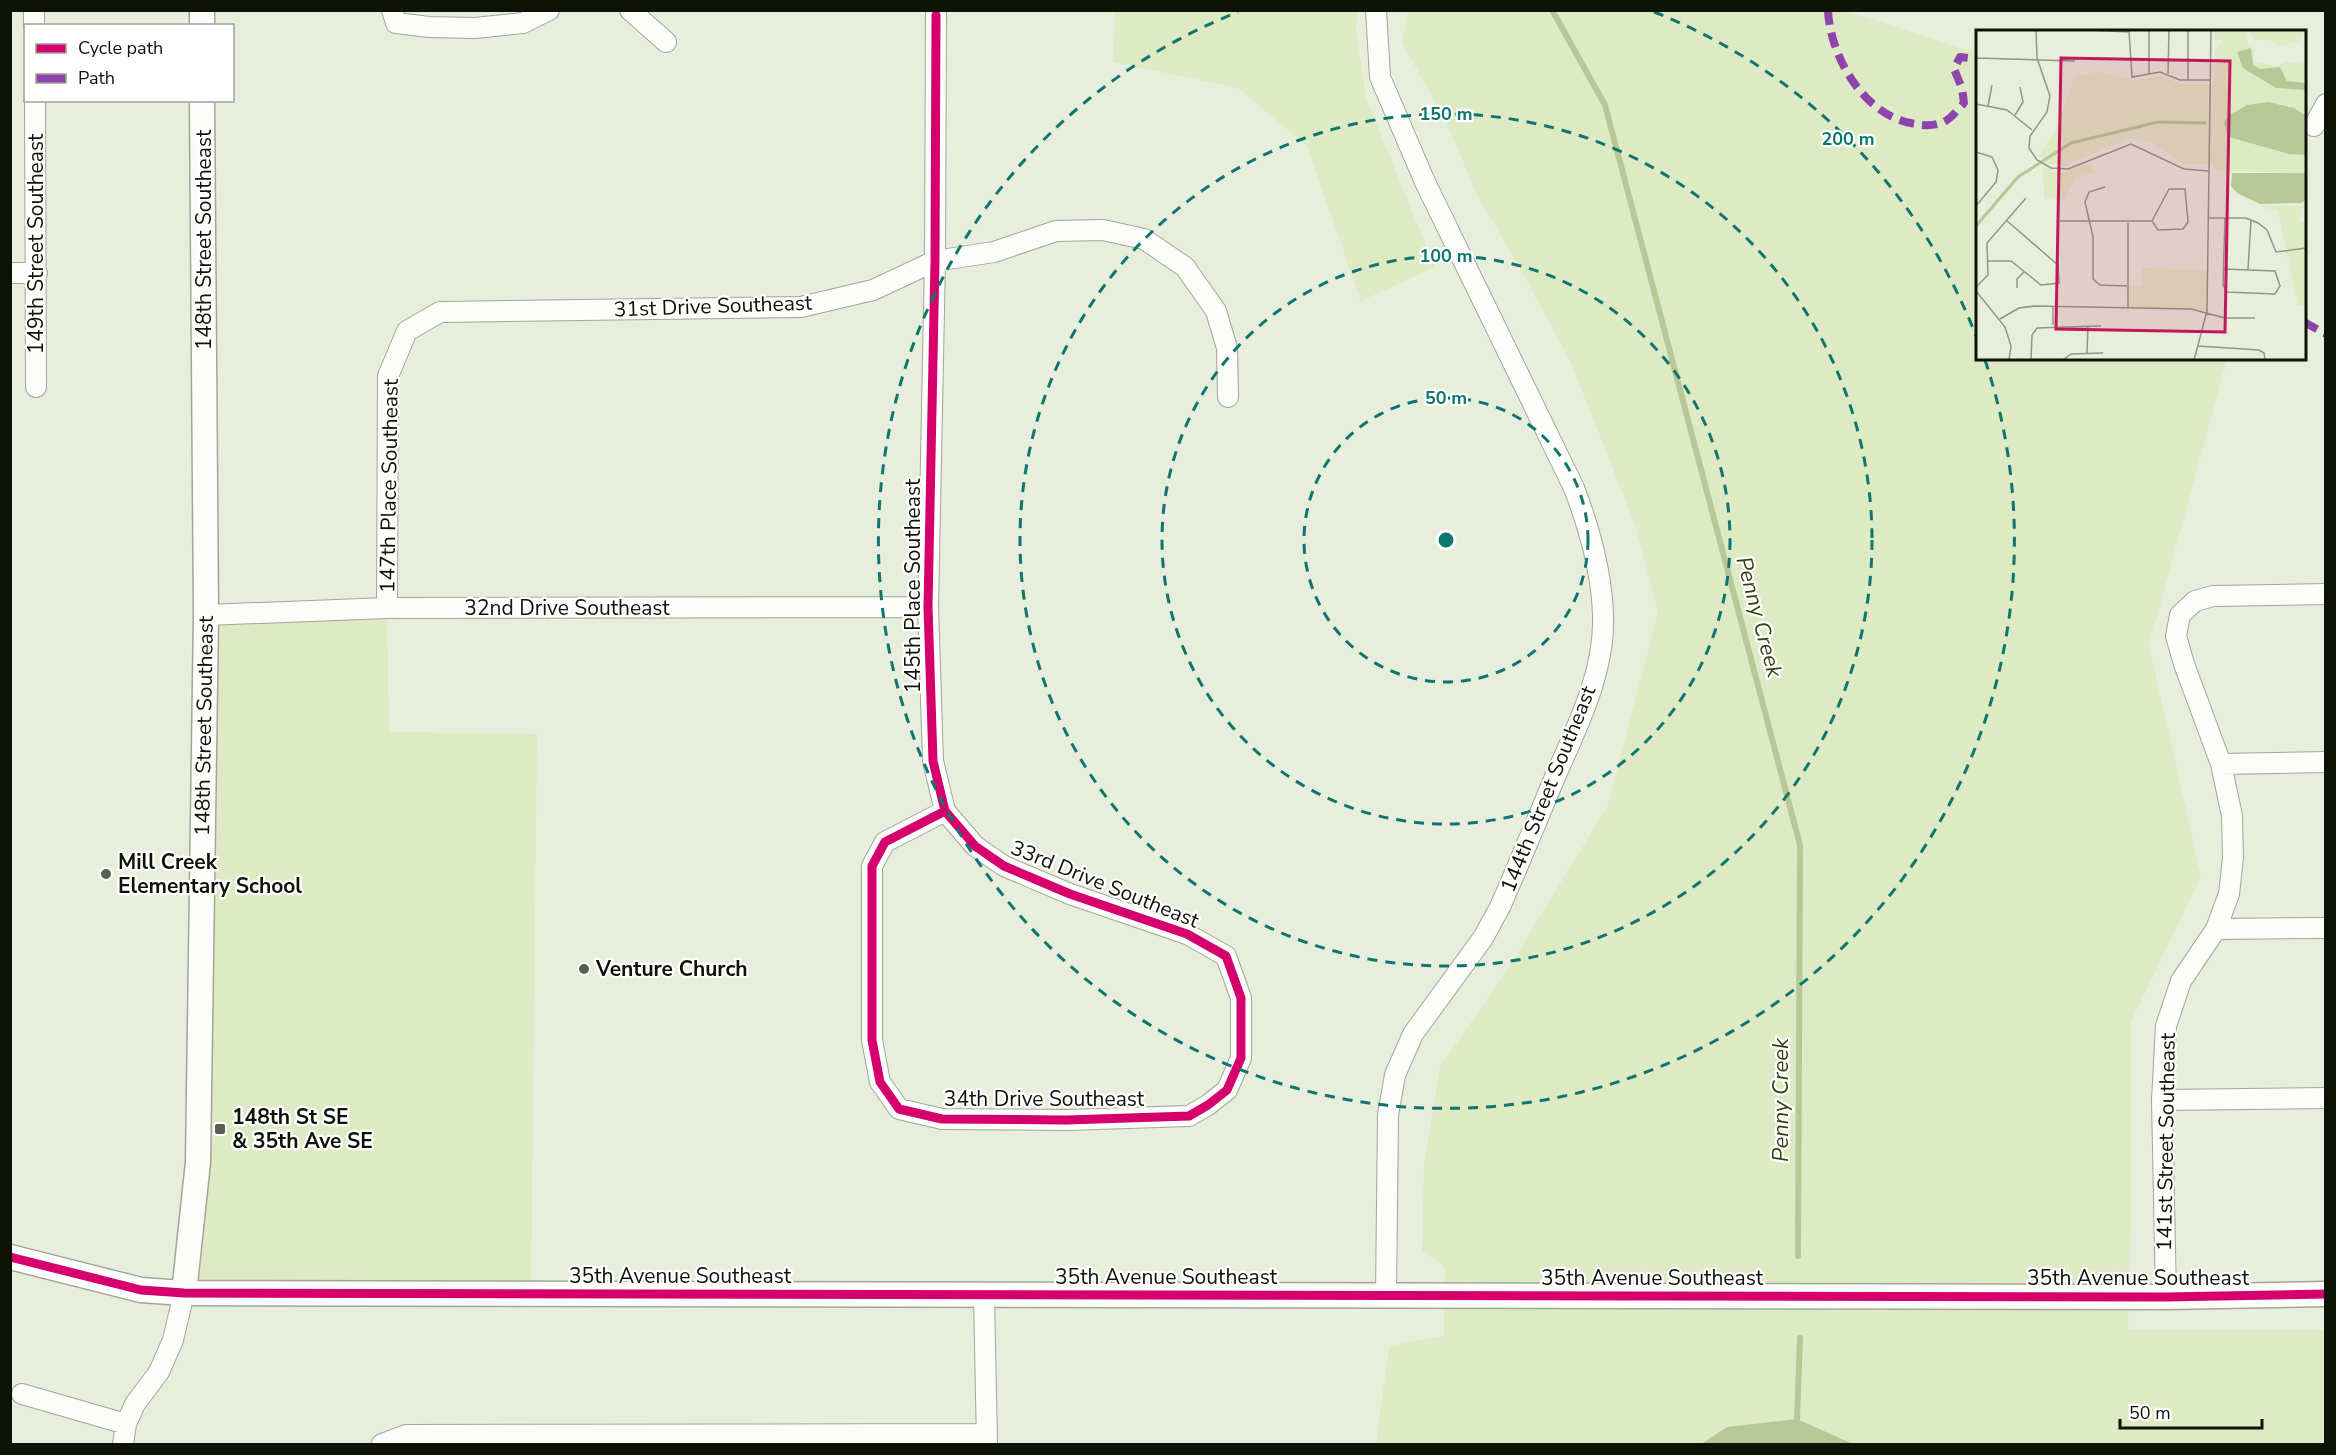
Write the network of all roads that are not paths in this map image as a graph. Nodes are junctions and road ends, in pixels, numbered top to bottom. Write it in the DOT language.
graph roads {
  1 [pos="549,10"];
  2 [pos="630,10"];
  3 [pos="1376,10"];
  4 [pos="936,15"];
  5 [pos="394,16"];
  6 [pos="666,42"];
  7 [pos="35,102"];
  8 [pos="202,102"];
  9 [pos="2325,104"];
  10 [pos="2314,126"];
  11 [pos="935,261"];
  12 [pos="10,273"];
  13 [pos="37,273"];
  14 [pos="407,331"];
  15 [pos="36,387"];
  16 [pos="1228,397"];
  17 [pos="2325,594"];
  18 [pos="387,608"];
  19 [pos="928,608"];
  20 [pos="206,615"];
  21 [pos="2325,762"];
  22 [pos="2222,764"];
  23 [pos="945,811"];
  24 [pos="2325,928"];
  25 [pos="2216,929"];
  26 [pos="2325,1098"];
  27 [pos="2162,1100"];
  28 [pos="1189,1116"];
  29 [pos="10,1257"];
  30 [pos="184,1293"];
  31 [pos="2325,1294"];
  32 [pos="984,1295"];
  33 [pos="1386,1296"];
  34 [pos="2166,1297"];
  35 [pos="21,1394"];
  36 [pos="126,1424"];
  37 [pos="987,1439"];
  38 [pos="542,1440"];
  39 [pos="123,1444"];
  40 [pos="382,1444"];
  1 -- 5 [label="street"];
  2 -- 6 [label="street"];
  3 -- 33 [label="street, 144th Street Southeast"];
  4 -- 11 [label="street, 145th Place Southeast"];
  7 -- 13 [label="street, 149th Street Southeast"];
  8 -- 20 [label="street, 148th Street Southeast"];
  9 -- 10 [label="street"];
  11 -- 14 [label="street, 31st Drive Southeast"];
  11 -- 16 [label="street, 31st Drive Southeast"];
  11 -- 19 [label="street, 145th Place Southeast"];
  12 -- 13 [label="street"];
  13 -- 15 [label="street, 149th Street Southeast"];
  14 -- 18 [label="street, 147th Place Southeast"];
  17 -- 22 [label="street, 141st Street Southeast"];
  18 -- 19 [label="street, 32nd Drive Southeast"];
  18 -- 20 [label="street, 32nd Drive Southeast"];
  19 -- 23 [label="street, 145th Place Southeast"];
  20 -- 30 [label="street, 148th Street Southeast"];
  21 -- 22 [label="street"];
  22 -- 25 [label="street, 141st Street Southeast"];
  23 -- 28 [label="street, 33rd Drive Southeast"];
  23 -- 28 [label="street, 34th Drive Southeast"];
  24 -- 25 [label="street"];
  25 -- 27 [label="street, 141st Street Southeast"];
  26 -- 27 [label="street"];
  27 -- 34 [label="street, 141st Street Southeast"];
  29 -- 30 [label="street, 35th Avenue Southeast"];
  30 -- 32 [label="street, 35th Avenue Southeast"];
  30 -- 36 [label="street, 148th Street Southeast"];
  31 -- 34 [label="street, 35th Avenue Southeast"];
  32 -- 33 [label="street, 35th Avenue Southeast"];
  32 -- 37 [label="street"];
  33 -- 34 [label="street, 35th Avenue Southeast"];
  35 -- 36 [label="street"];
  36 -- 39 [label="street, 148th Street Southeast"];
  37 -- 38 [label="street"];
  38 -- 40 [label="street"];
}
